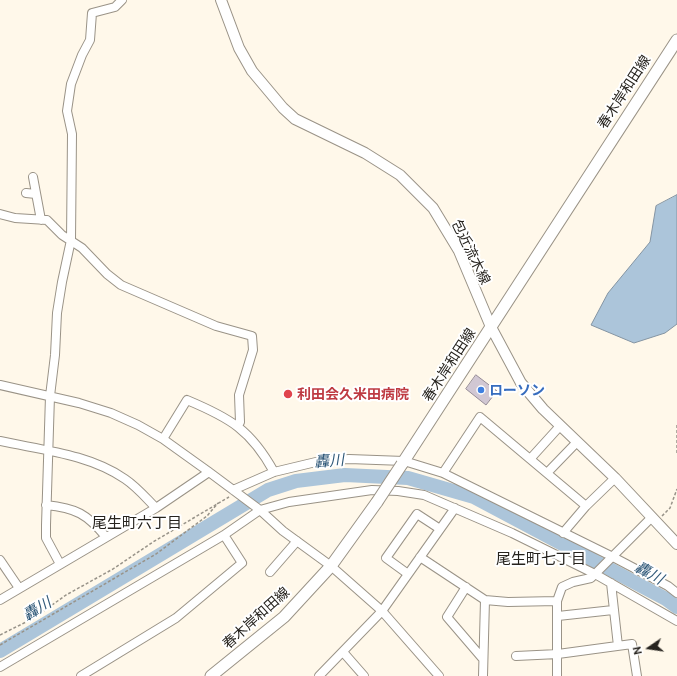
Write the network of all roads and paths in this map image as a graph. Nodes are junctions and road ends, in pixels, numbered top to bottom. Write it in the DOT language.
graph roads {
  1 [pos="122,0"];
  2 [pos="221,0"];
  3 [pos="677,40"];
  4 [pos="33,176"];
  5 [pos="26,193"];
  6 [pos="36,194"];
  7 [pos="0,214"];
  8 [pos="41,220"];
  9 [pos="71,240"];
  10 [pos="491,327"];
  11 [pos="0,385"];
  12 [pos="50,396"];
  13 [pos="677,425"];
  14 [pos="238,426"];
  15 [pos="560,426"];
  16 [pos="163,439"];
  17 [pos="0,441"];
  18 [pos="577,442"];
  19 [pos="48,451"];
  20 [pos="677,454"];
  21 [pos="530,458"];
  22 [pos="403,463"];
  23 [pos="209,472"];
  24 [pos="274,472"];
  25 [pos="443,473"];
  26 [pos="547,473"];
  27 [pos="615,478"];
  28 [pos="677,489"];
  29 [pos="238,494"];
  30 [pos="220,502"];
  31 [pos="46,505"];
  32 [pos="586,506"];
  33 [pos="156,508"];
  34 [pos="455,508"];
  35 [pos="258,509"];
  36 [pos="655,520"];
  37 [pos="440,530"];
  38 [pos="563,533"];
  39 [pos="224,535"];
  40 [pos="106,538"];
  41 [pos="297,541"];
  42 [pos="677,544"];
  43 [pos="420,557"];
  44 [pos="613,557"];
  45 [pos="0,560"];
  46 [pos="60,564"];
  47 [pos="331,566"];
  48 [pos="270,572"];
  49 [pos="408,574"];
  50 [pos="595,574"];
  51 [pos="611,583"];
  52 [pos="466,587"];
  53 [pos="19,588"];
  54 [pos="677,593"];
  55 [pos="0,600"];
  56 [pos="485,600"];
  57 [pos="558,600"];
  58 [pos="613,610"];
  59 [pos="382,611"];
  60 [pos="558,616"];
  61 [pos="677,621"];
  62 [pos="0,636"];
  63 [pos="0,645"];
  64 [pos="618,646"];
  65 [pos="343,652"];
  66 [pos="558,654"];
  67 [pos="516,656"];
  68 [pos="484,659"];
  69 [pos="0,667"];
  70 [pos="81,676"];
  71 [pos="210,676"];
  72 [pos="319,676"];
  73 [pos="364,676"];
  74 [pos="439,676"];
  75 [pos="483,676"];
  76 [pos="557,676"];
  77 [pos="637,676"];
  1 -- 9 [label="street"];
  2 -- 10 [label="street, 包近流木線"];
  3 -- 10 [label="main road, 春木岸和田線"];
  4 -- 6 [label="street"];
  5 -- 6 [label="street"];
  6 -- 8 [label="street"];
  7 -- 8 [label="street"];
  8 -- 9 [label="street"];
  9 -- 12 [label="street"];
  9 -- 14 [label="street"];
  10 -- 15 [label="street, 包近流木線"];
  10 -- 22 [label="main road, 春木岸和田線"];
  11 -- 12 [label="street"];
  12 -- 16 [label="street"];
  12 -- 19 [label="street"];
  13 -- 20 [label="path"];
  14 -- 16 [label="street"];
  14 -- 24 [label="street"];
  15 -- 18 [label="street, 包近流木線"];
  15 -- 21 [label="street"];
  16 -- 23 [label="street"];
  17 -- 19 [label="street"];
  18 -- 26 [label="street"];
  18 -- 27 [label="street, 包近流木線"];
  19 -- 31 [label="street"];
  19 -- 33 [label="street"];
  21 -- 25 [label="street"];
  21 -- 26 [label="street"];
  22 -- 24 [label="street"];
  22 -- 25 [label="street"];
  22 -- 47 [label="main road, 春木岸和田線, bridge"];
  23 -- 29 [label="street"];
  23 -- 33 [label="street"];
  24 -- 29 [label="street"];
  25 -- 38 [label="street"];
  26 -- 32 [label="street"];
  27 -- 32 [label="street"];
  27 -- 36 [label="street, 包近流木線"];
  28 -- 36 [label="path"];
  29 -- 30 [label="path"];
  29 -- 35 [label="street"];
  30 -- 62 [label="path"];
  30 -- 63 [label="path"];
  31 -- 40 [label="street"];
  31 -- 46 [label="street"];
  32 -- 38 [label="street"];
  33 -- 40 [label="street"];
  34 -- 35 [label="street"];
  34 -- 37 [label="street"];
  34 -- 50 [label="street"];
  35 -- 39 [label="street"];
  35 -- 41 [label="street"];
  36 -- 42 [label="street, 包近流木線"];
  36 -- 44 [label="street"];
  37 -- 43 [label="street"];
  37 -- 49 [label="street"];
  38 -- 44 [label="street"];
  39 -- 69 [label="street"];
  39 -- 70 [label="street"];
  40 -- 46 [label="street"];
  41 -- 47 [label="street"];
  41 -- 48 [label="street"];
  43 -- 49 [label="street"];
  43 -- 52 [label="street"];
  44 -- 50 [label="street"];
  44 -- 54 [label="street"];
  45 -- 53 [label="street"];
  46 -- 53 [label="street"];
  47 -- 59 [label="street"];
  47 -- 71 [label="main road, 春木岸和田線"];
  49 -- 59 [label="street"];
  50 -- 51 [label="street"];
  50 -- 57 [label="street"];
  51 -- 58 [label="street"];
  51 -- 61 [label="street"];
  52 -- 56 [label="street"];
  52 -- 68 [label="street"];
  53 -- 55 [label="street"];
  56 -- 57 [label="street"];
  56 -- 68 [label="street"];
  57 -- 60 [label="street"];
  58 -- 60 [label="street"];
  58 -- 64 [label="street"];
  59 -- 65 [label="street"];
  59 -- 74 [label="street"];
  60 -- 66 [label="street"];
  64 -- 66 [label="street"];
  64 -- 77 [label="street"];
  65 -- 72 [label="street"];
  65 -- 73 [label="street"];
  66 -- 67 [label="street"];
  66 -- 76 [label="street"];
  68 -- 75 [label="street"];
}
